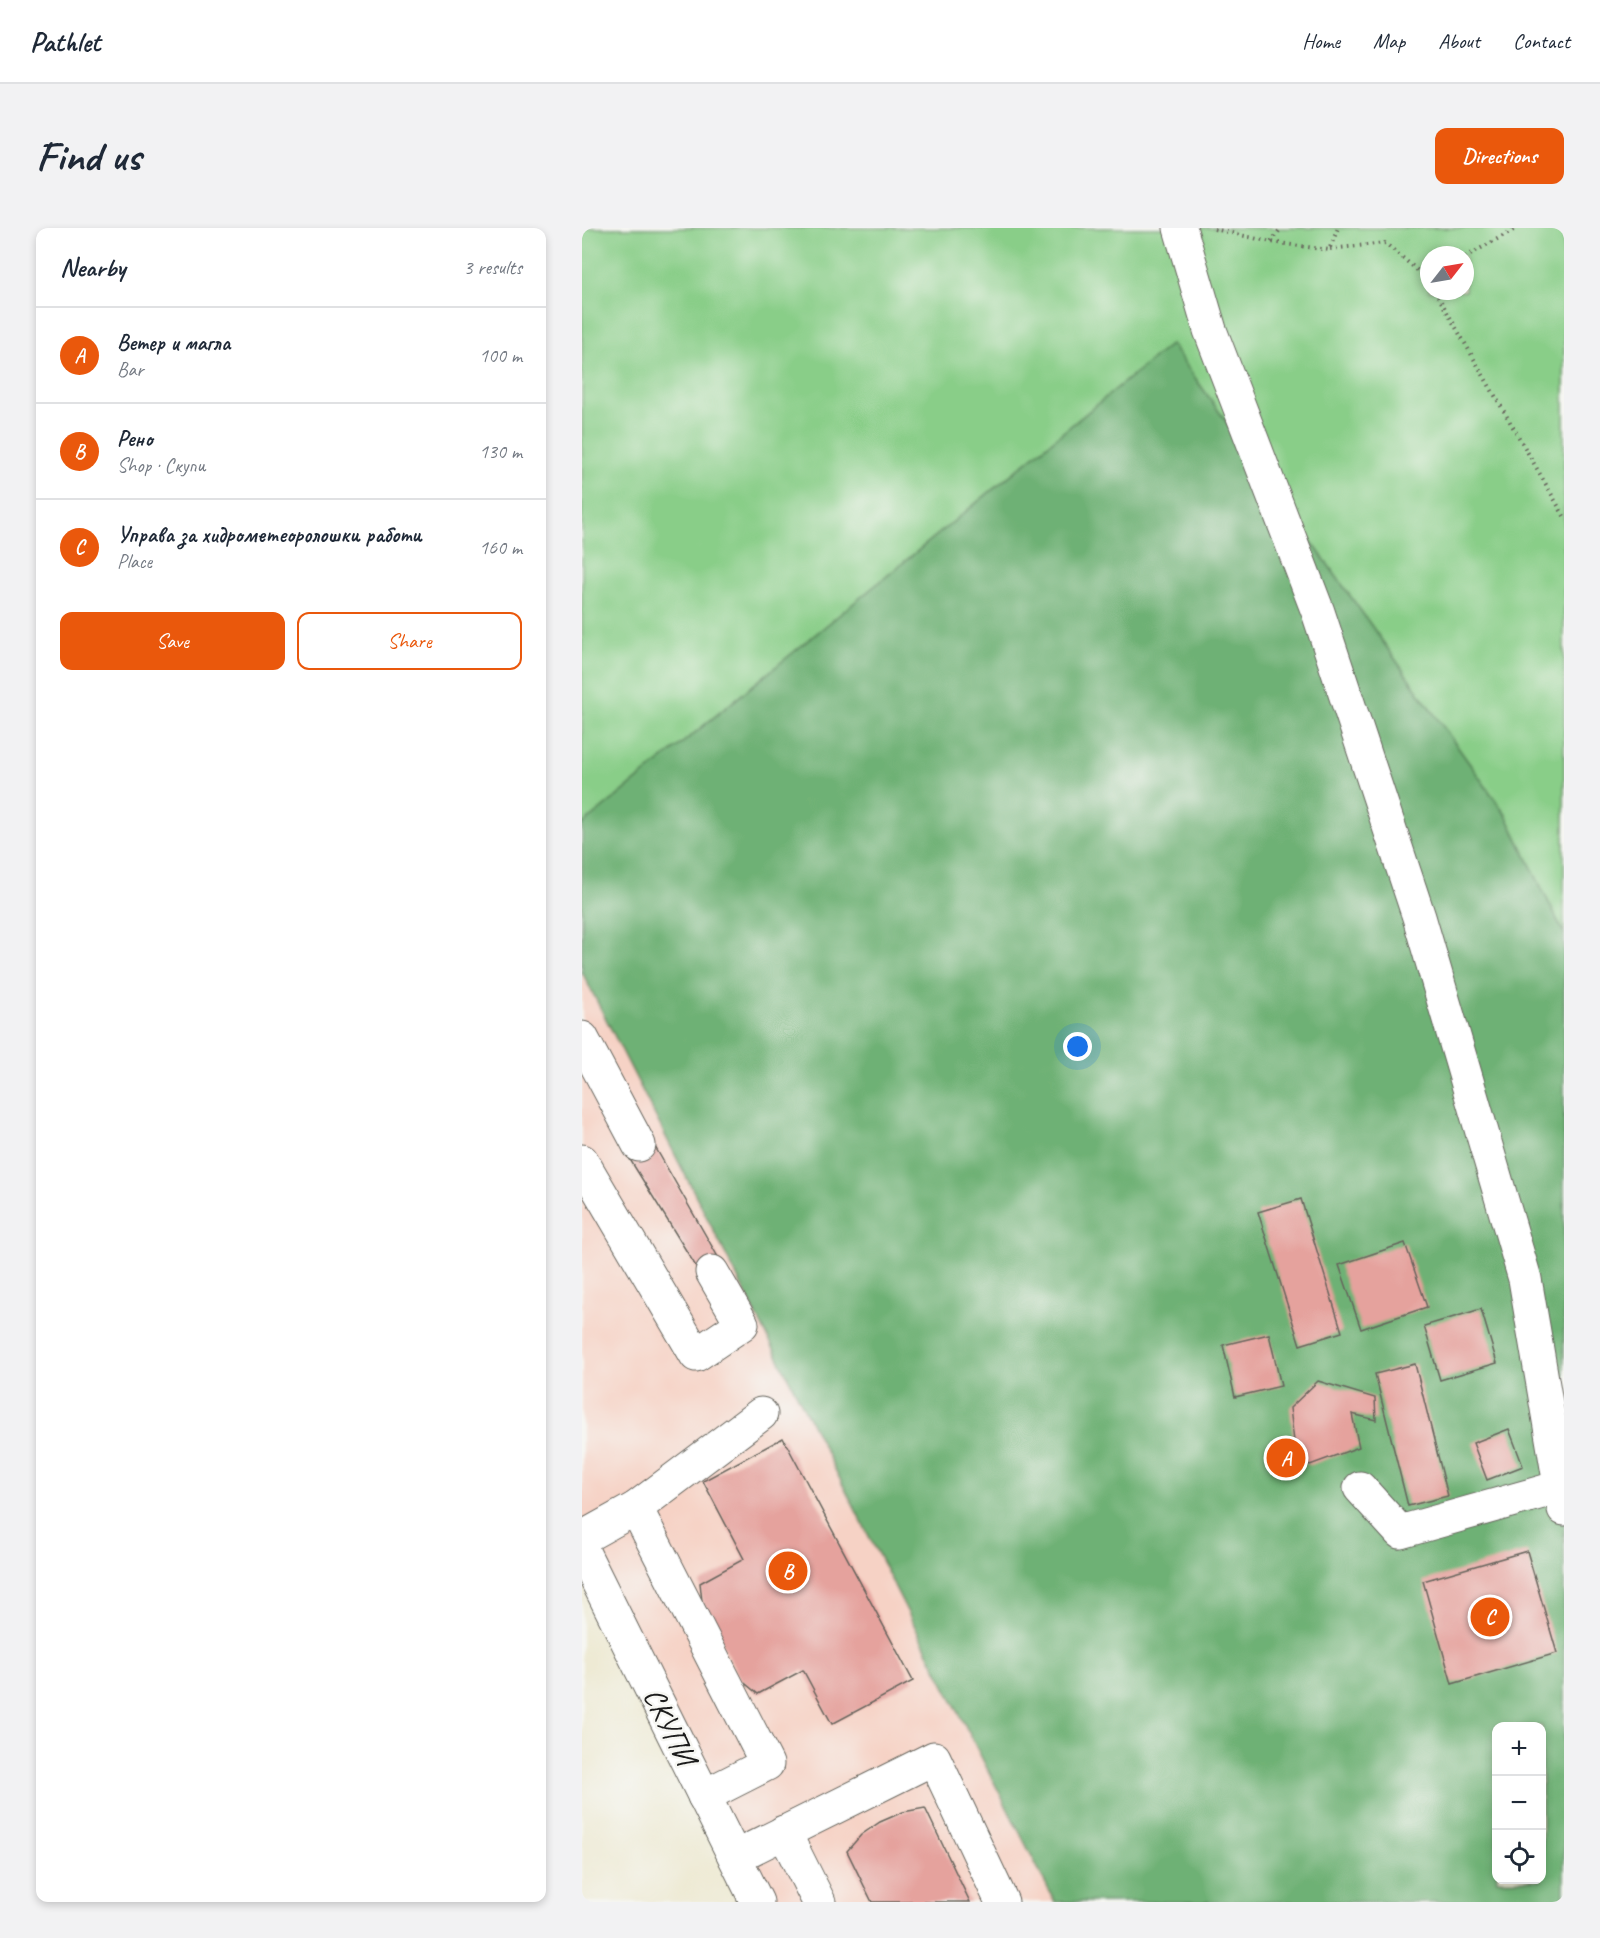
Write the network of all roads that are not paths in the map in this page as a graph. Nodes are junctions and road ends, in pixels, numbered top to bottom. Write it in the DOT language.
graph roads {
  1 [pos="1180,228"];
  2 [pos="582,1038"];
  3 [pos="639,1145"];
  4 [pos="582,1161"];
  5 [pos="712,1272"];
  6 [pos="761,1414"];
  7 [pos="1360,1488"];
  8 [pos="1562,1498"];
  9 [pos="636,1508"];
  10 [pos="582,1538"];
  11 [pos="582,1550"];
  12 [pos="704,1796"];
  13 [pos="784,1832"];
  14 [pos="735,1857"];
  15 [pos="757,1902"];
  16 [pos="819,1902"];
  17 [pos="1002,1902"];
  1 -- 8 [label="street"];
  2 -- 3 [label="street"];
  4 -- 5 [label="street"];
  6 -- 9 [label="street"];
  7 -- 8 [label="street"];
  9 -- 10 [label="street"];
  9 -- 12 [label="street"];
  11 -- 12 [label="street, СКУПИ"];
  12 -- 14 [label="street, СКУПИ"];
  13 -- 14 [label="street"];
  13 -- 16 [label="street"];
  13 -- 17 [label="street"];
  14 -- 15 [label="street, СКУПИ"];
}
